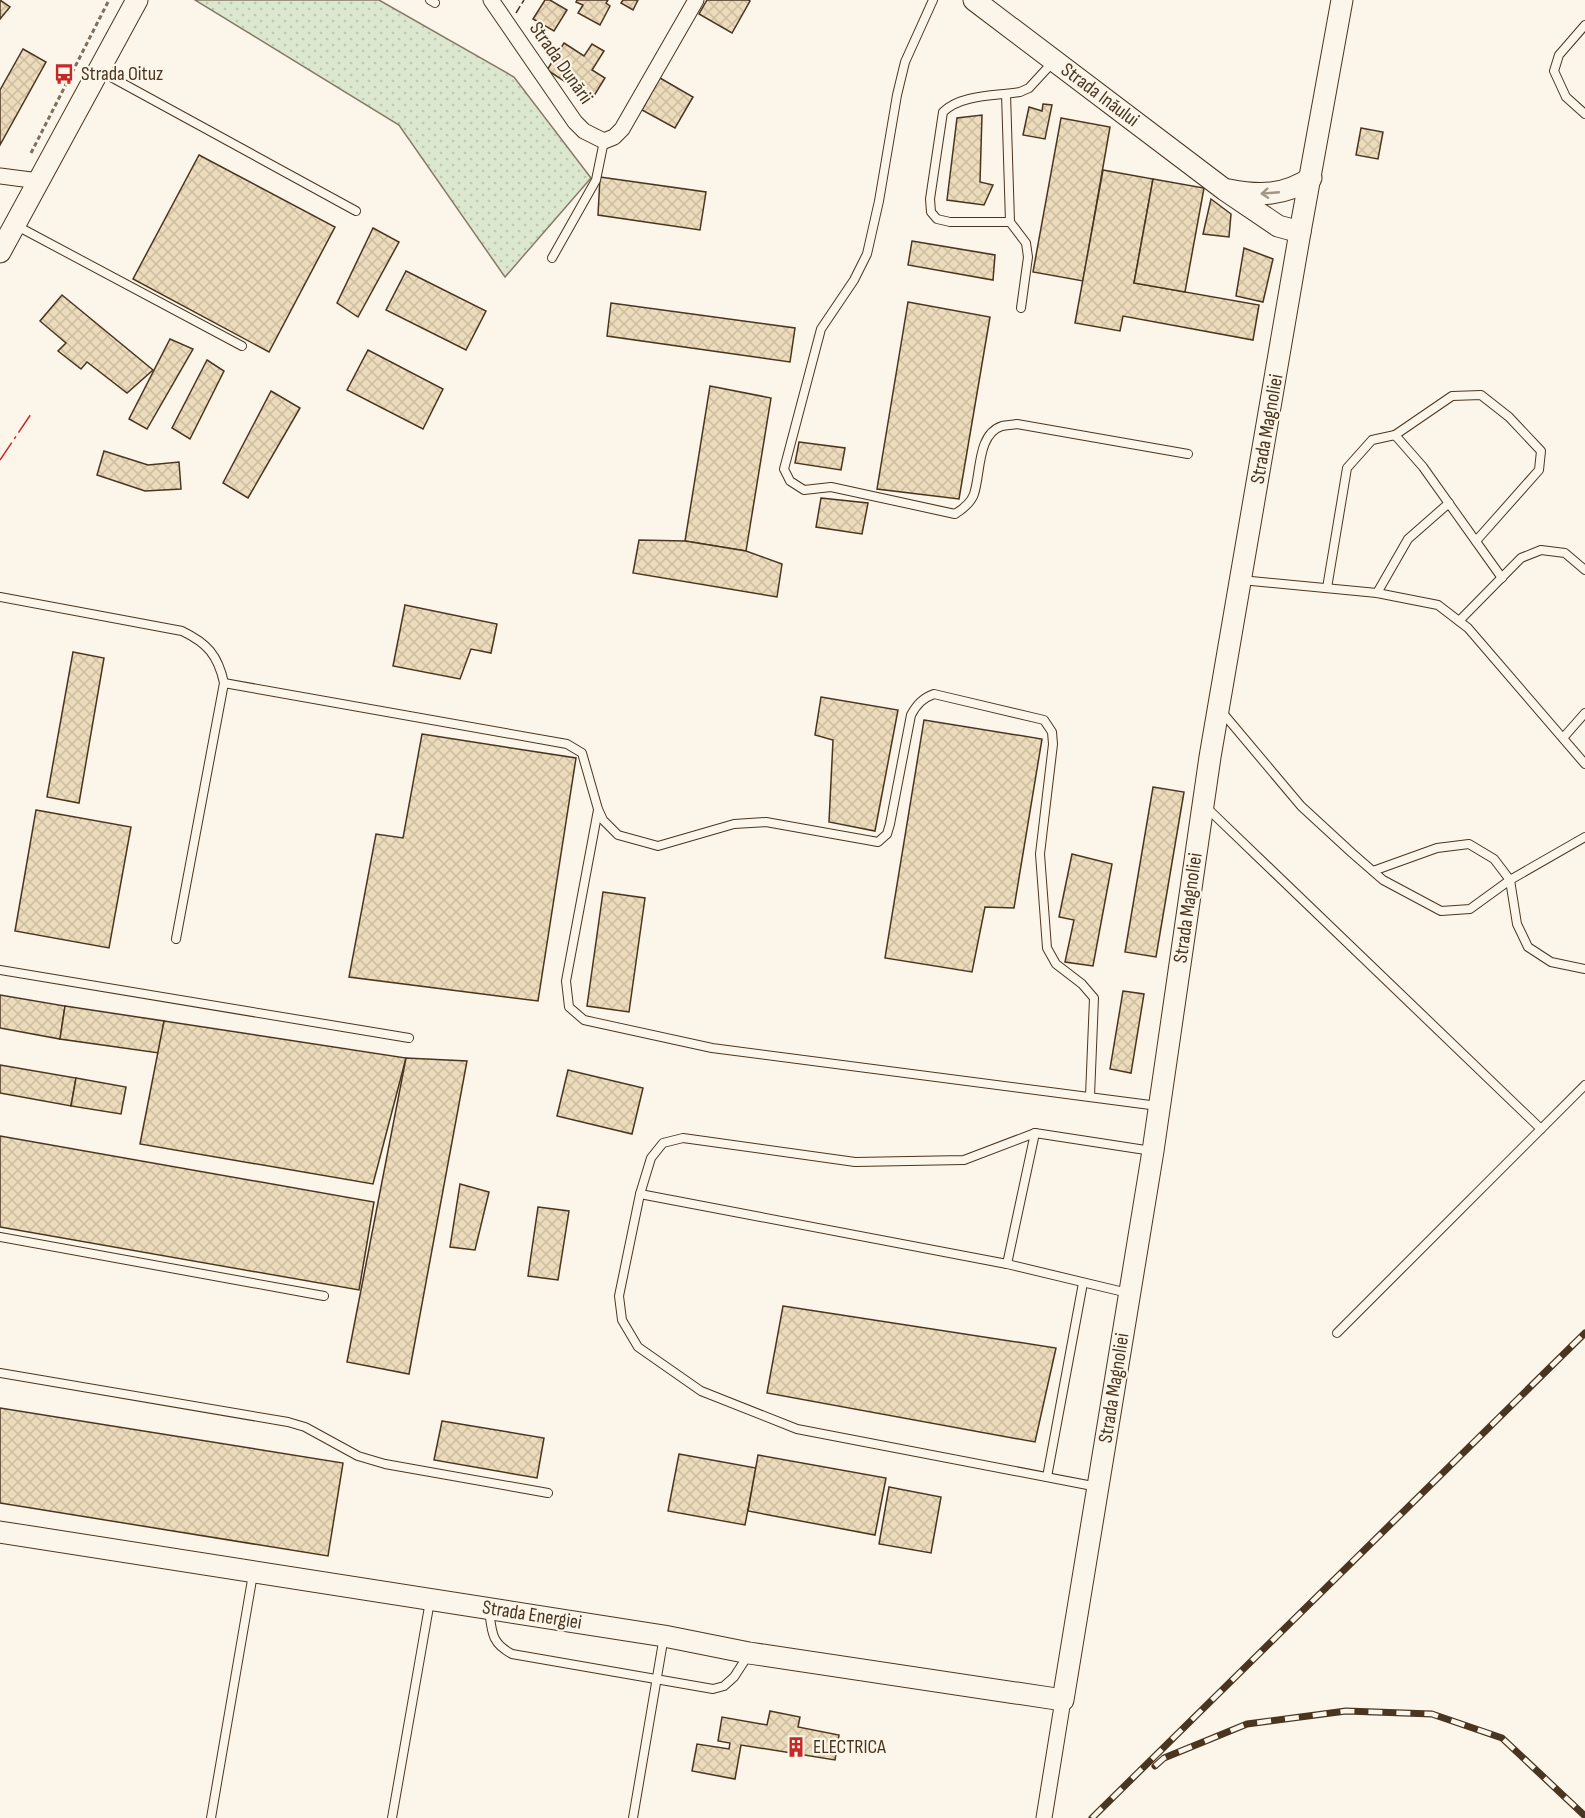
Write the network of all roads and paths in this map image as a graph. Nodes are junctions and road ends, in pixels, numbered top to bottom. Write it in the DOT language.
graph roads {
  1 [pos="110,0"];
  2 [pos="137,0"];
  3 [pos="491,0"];
  4 [pos="696,0"];
  5 [pos="933,0"];
  6 [pos="974,0"];
  7 [pos="1342,0"];
  8 [pos="1585,25"];
  9 [pos="1054,60"];
  10 [pos="99,70"];
  11 [pos="1006,94"];
  12 [pos="1585,114"];
  13 [pos="604,141"];
  14 [pos="0,176"];
  15 [pos="17,178"];
  16 [pos="1311,178"];
  17 [pos="39,181"];
  18 [pos="1225,190"];
  19 [pos="356,211"];
  20 [pos="1010,222"];
  21 [pos="16,225"];
  22 [pos="1300,232"];
  23 [pos="0,252"];
  24 [pos="552,258"];
  25 [pos="1021,308"];
  26 [pos="242,346"];
  27 [pos="1395,435"];
  28 [pos="1188,454"];
  29 [pos="1449,503"];
  30 [pos="1476,541"];
  31 [pos="1585,570"];
  32 [pos="1502,578"];
  33 [pos="1241,580"];
  34 [pos="1327,588"];
  35 [pos="1377,593"];
  36 [pos="0,597"];
  37 [pos="1459,621"];
  38 [pos="224,683"];
  39 [pos="1219,709"];
  40 [pos="1585,713"];
  41 [pos="1563,738"];
  42 [pos="1585,764"];
  43 [pos="1203,805"];
  44 [pos="598,809"];
  45 [pos="1585,837"];
  46 [pos="1373,871"];
  47 [pos="1510,880"];
  48 [pos="176,939"];
  49 [pos="1585,969"];
  50 [pos="0,970"];
  51 [pos="410,1038"];
  52 [pos="1585,1085"];
  53 [pos="1090,1096"];
  54 [pos="1160,1106"];
  55 [pos="1541,1129"];
  56 [pos="1035,1133"];
  57 [pos="1153,1152"];
  58 [pos="640,1194"];
  59 [pos="0,1238"];
  60 [pos="1007,1264"];
  61 [pos="1083,1283"];
  62 [pos="1130,1293"];
  63 [pos="324,1296"];
  64 [pos="1337,1333"];
  65 [pos="0,1373"];
  66 [pos="1047,1477"];
  67 [pos="1098,1487"];
  68 [pos="548,1493"];
  69 [pos="0,1532"];
  70 [pos="253,1571"];
  71 [pos="430,1599"];
  72 [pos="489,1608"];
  73 [pos="664,1636"];
  74 [pos="749,1653"];
  75 [pos="656,1680"];
  76 [pos="1063,1701"];
  77 [pos="211,1818"];
  78 [pos="392,1818"];
  79 [pos="633,1818"];
  80 [pos="1044,1818"];
  1 -- 15 [label="path"];
  2 -- 10 [label="main road"];
  3 -- 13 [label="street, Strada Dunării"];
  4 -- 13 [label="street"];
  5 -- 28 [label="lane"];
  6 -- 9 [label="main road, Strada Inăului"];
  7 -- 16 [label="main road, Strada Magnoliei"];
  8 -- 12 [label="lane"];
  9 -- 11 [label="lane"];
  9 -- 18 [label="main road, Strada Inăului"];
  10 -- 17 [label="main road"];
  10 -- 19 [label="lane"];
  11 -- 20 [label="lane"];
  11 -- 20 [label="lane"];
  13 -- 24 [label="lane"];
  14 -- 15 [label="street"];
  15 -- 17 [label="street"];
  16 -- 18 [label="main road, one-way"];
  16 -- 22 [label="main road, Strada Magnoliei"];
  17 -- 21 [label="main road"];
  18 -- 22 [label="main road, Strada Inăului"];
  20 -- 25 [label="lane"];
  21 -- 23 [label="main road"];
  21 -- 26 [label="lane"];
  22 -- 33 [label="main road, Strada Magnoliei"];
  27 -- 29 [label="lane"];
  27 -- 30 [label="lane"];
  27 -- 34 [label="lane"];
  29 -- 30 [label="lane"];
  29 -- 35 [label="lane"];
  30 -- 32 [label="lane"];
  31 -- 32 [label="lane"];
  32 -- 37 [label="lane"];
  33 -- 34 [label="lane"];
  33 -- 39 [label="main road, Strada Magnoliei"];
  34 -- 35 [label="lane"];
  35 -- 37 [label="lane"];
  36 -- 38 [label="lane"];
  37 -- 41 [label="lane"];
  38 -- 44 [label="lane"];
  38 -- 48 [label="lane"];
  39 -- 43 [label="main road, Strada Magnoliei"];
  39 -- 46 [label="lane"];
  40 -- 41 [label="lane"];
  41 -- 42 [label="lane"];
  43 -- 54 [label="main road, Strada Magnoliei"];
  43 -- 55 [label="lane"];
  44 -- 53 [label="lane"];
  44 -- 53 [label="lane"];
  45 -- 47 [label="lane"];
  46 -- 47 [label="lane"];
  46 -- 47 [label="lane"];
  47 -- 49 [label="lane"];
  50 -- 51 [label="lane"];
  52 -- 55 [label="lane"];
  53 -- 54 [label="lane"];
  54 -- 57 [label="main road, Strada Magnoliei"];
  55 -- 64 [label="lane"];
  56 -- 57 [label="lane"];
  56 -- 58 [label="lane"];
  56 -- 60 [label="lane"];
  57 -- 62 [label="main road, Strada Magnoliei"];
  58 -- 60 [label="lane"];
  58 -- 66 [label="lane"];
  59 -- 63 [label="lane"];
  60 -- 61 [label="lane"];
  61 -- 62 [label="lane"];
  61 -- 66 [label="lane"];
  62 -- 67 [label="main road, Strada Magnoliei"];
  65 -- 68 [label="lane"];
  66 -- 67 [label="lane"];
  67 -- 76 [label="main road, Strada Magnoliei"];
  69 -- 70 [label="main road, Strada Energiei"];
  70 -- 71 [label="main road, Strada Energiei"];
  70 -- 77 [label="lane"];
  71 -- 72 [label="main road, Strada Energiei"];
  71 -- 78 [label="lane"];
  72 -- 73 [label="main road, Strada Energiei"];
  72 -- 75 [label="lane"];
  73 -- 74 [label="main road, Strada Energiei"];
  73 -- 75 [label="lane"];
  74 -- 75 [label="lane"];
  74 -- 76 [label="main road, Strada Energiei"];
  75 -- 79 [label="lane"];
  76 -- 80 [label="street, Strada Magnoliei"];
}
